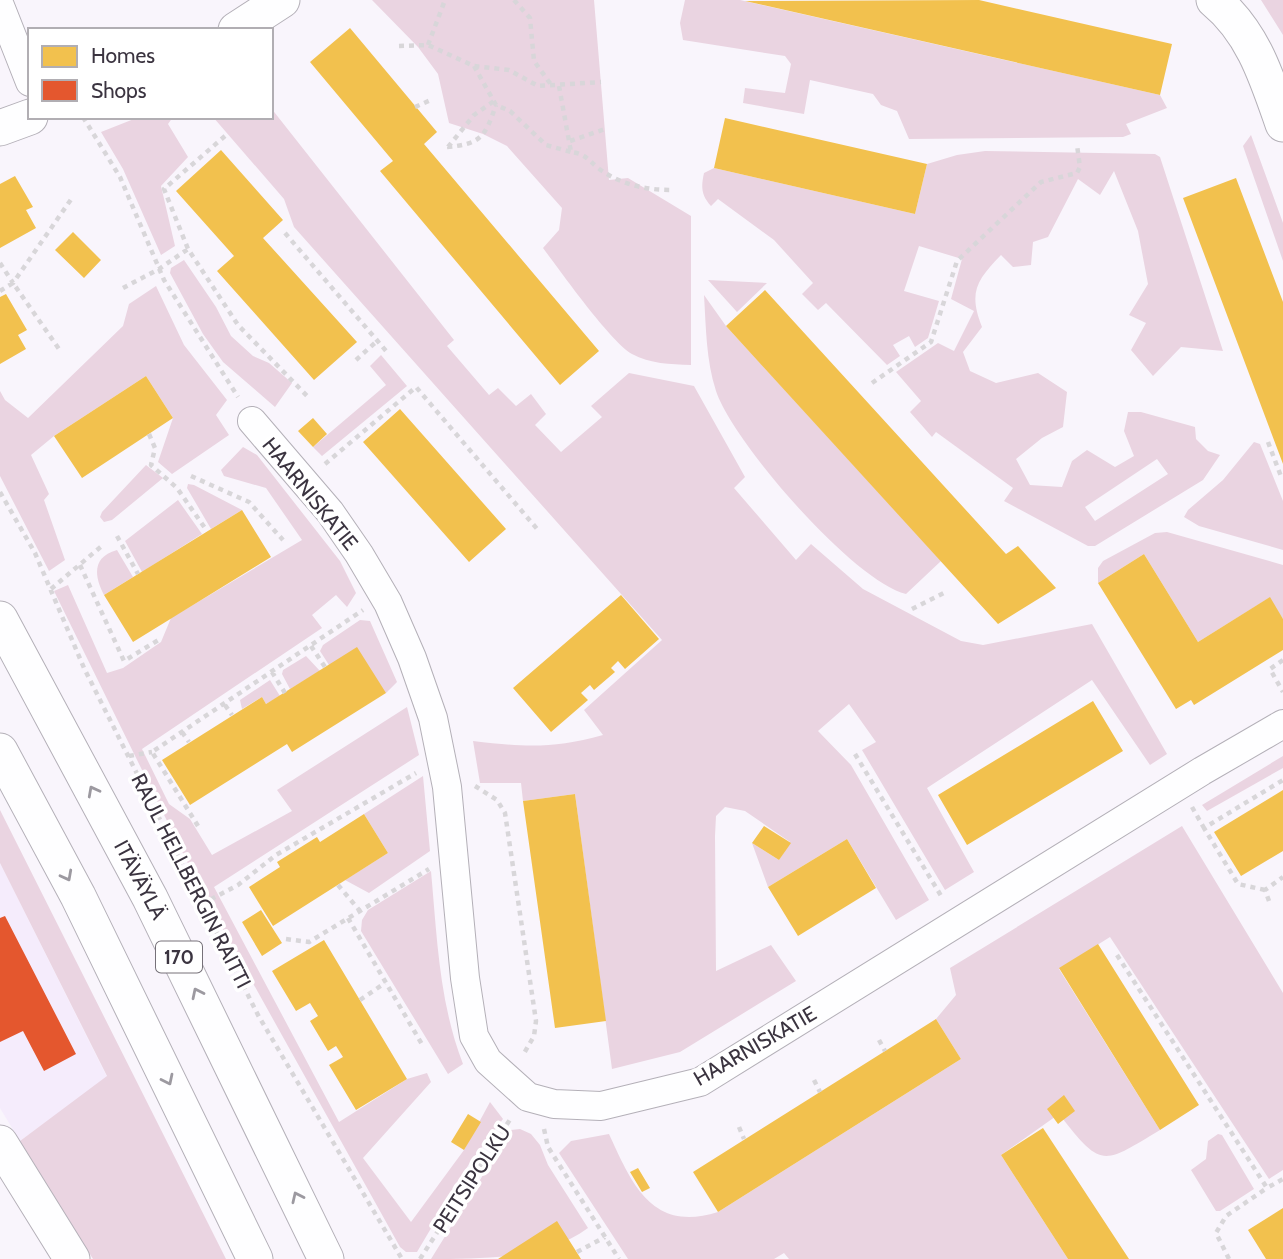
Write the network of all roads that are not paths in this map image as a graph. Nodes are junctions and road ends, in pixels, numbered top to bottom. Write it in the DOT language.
graph roads {
  1 [pos="282,0"];
  2 [pos="1214,0"];
  3 [pos="0,6"];
  4 [pos="239,28"];
  5 [pos="28,77"];
  6 [pos="28,118"];
  7 [pos="1283,124"];
  8 [pos="0,128"];
  9 [pos="252,421"];
  10 [pos="0,619"];
  11 [pos="1283,724"];
  12 [pos="0,751"];
  13 [pos="0,1143"];
  14 [pos="72,1259"];
  15 [pos="255,1259"];
  16 [pos="326,1259"];
  1 -- 4 [label="main road"];
  2 -- 7 [label="main road"];
  3 -- 5 [label="street"];
  6 -- 8 [label="main road"];
  9 -- 11 [label="street, HAARNISKATIE"];
  16 -- 10 [label="main road, ITÄVÄYLÄ / 170, one-way"];
  12 -- 15 [label="main road, one-way"];
  13 -- 14 [label="main road"];
}
